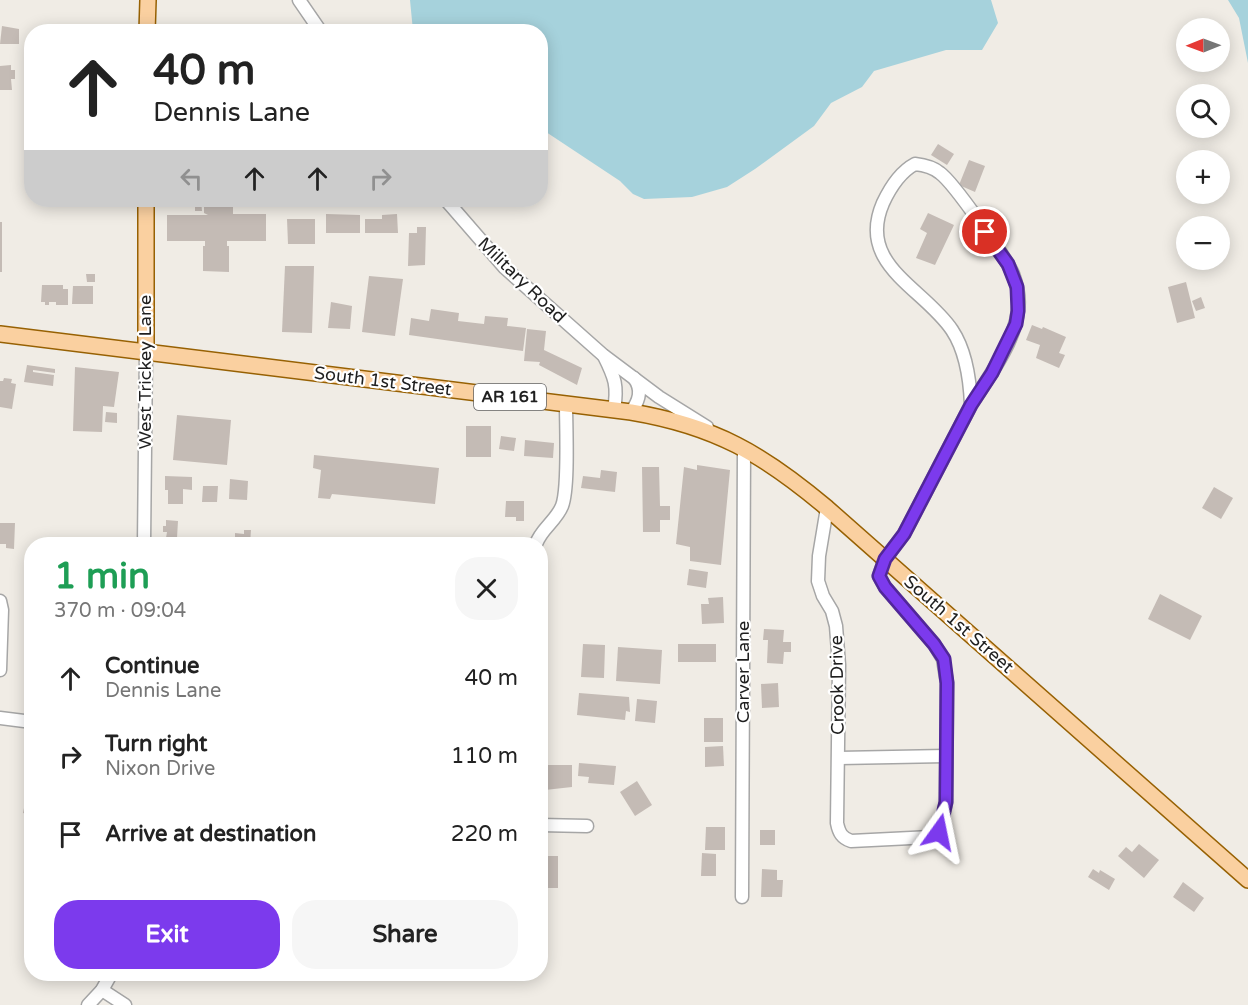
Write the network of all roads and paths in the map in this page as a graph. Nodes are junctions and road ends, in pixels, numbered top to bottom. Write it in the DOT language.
graph roads {
  1 [pos="148,0"];
  2 [pos="299,0"];
  3 [pos="147,24"];
  4 [pos="316,24"];
  5 [pos="146,207"];
  6 [pos="452,207"];
  7 [pos="0,334"];
  8 [pos="146,352"];
  9 [pos="603,355"];
  10 [pos="626,371"];
  11 [pos="566,404"];
  12 [pos="971,405"];
  13 [pos="614,410"];
  14 [pos="631,412"];
  15 [pos="723,438"];
  16 [pos="744,448"];
  17 [pos="827,508"];
  18 [pos="144,537"];
  19 [pos="539,537"];
  20 [pos="885,559"];
  21 [pos="0,601"];
  22 [pos="0,670"];
  23 [pos="0,718"];
  24 [pos="24,721"];
  25 [pos="946,756"];
  26 [pos="839,758"];
  27 [pos="548,825"];
  28 [pos="588,826"];
  29 [pos="1248,880"];
  30 [pos="742,897"];
  31 [pos="107,981"];
  32 [pos="102,990"];
  33 [pos="88,1005"];
  34 [pos="125,1005"];
  1 -- 3 [label="main road"];
  2 -- 4 [label="street"];
  5 -- 8 [label="main road, West Trickey Lane"];
  6 -- 9 [label="street, Military Road"];
  7 -- 8 [label="main road, South 1st Street / AR 161"];
  8 -- 11 [label="main road, South 1st Street / AR 161"];
  8 -- 18 [label="street, West Trickey Lane"];
  9 -- 10 [label="street, Military Road"];
  9 -- 13 [label="street, Military Road"];
  10 -- 14 [label="street, Military Road"];
  10 -- 15 [label="street, Military Road"];
  11 -- 13 [label="main road, South 1st Street / AR 161"];
  11 -- 19 [label="street"];
  12 -- 12 [label="street"];
  12 -- 20 [label="street"];
  13 -- 14 [label="main road, South 1st Street / AR 161"];
  14 -- 15 [label="main road, South 1st Street / AR 161"];
  15 -- 16 [label="main road, South 1st Street / AR 161"];
  16 -- 17 [label="main road, South 1st Street / AR 161"];
  16 -- 30 [label="street, Carver Lane"];
  17 -- 20 [label="main road, South 1st Street / AR 161"];
  17 -- 26 [label="street, Crook Drive"];
  20 -- 25 [label="street"];
  20 -- 29 [label="main road, South 1st Street / AR 161"];
  21 -- 22 [label="street"];
  23 -- 24 [label="street"];
  25 -- 26 [label="street"];
  25 -- 26 [label="street, Crook Drive"];
  27 -- 28 [label="street"];
  31 -- 32 [label="street"];
  32 -- 33 [label="street"];
  32 -- 34 [label="street"];
}
